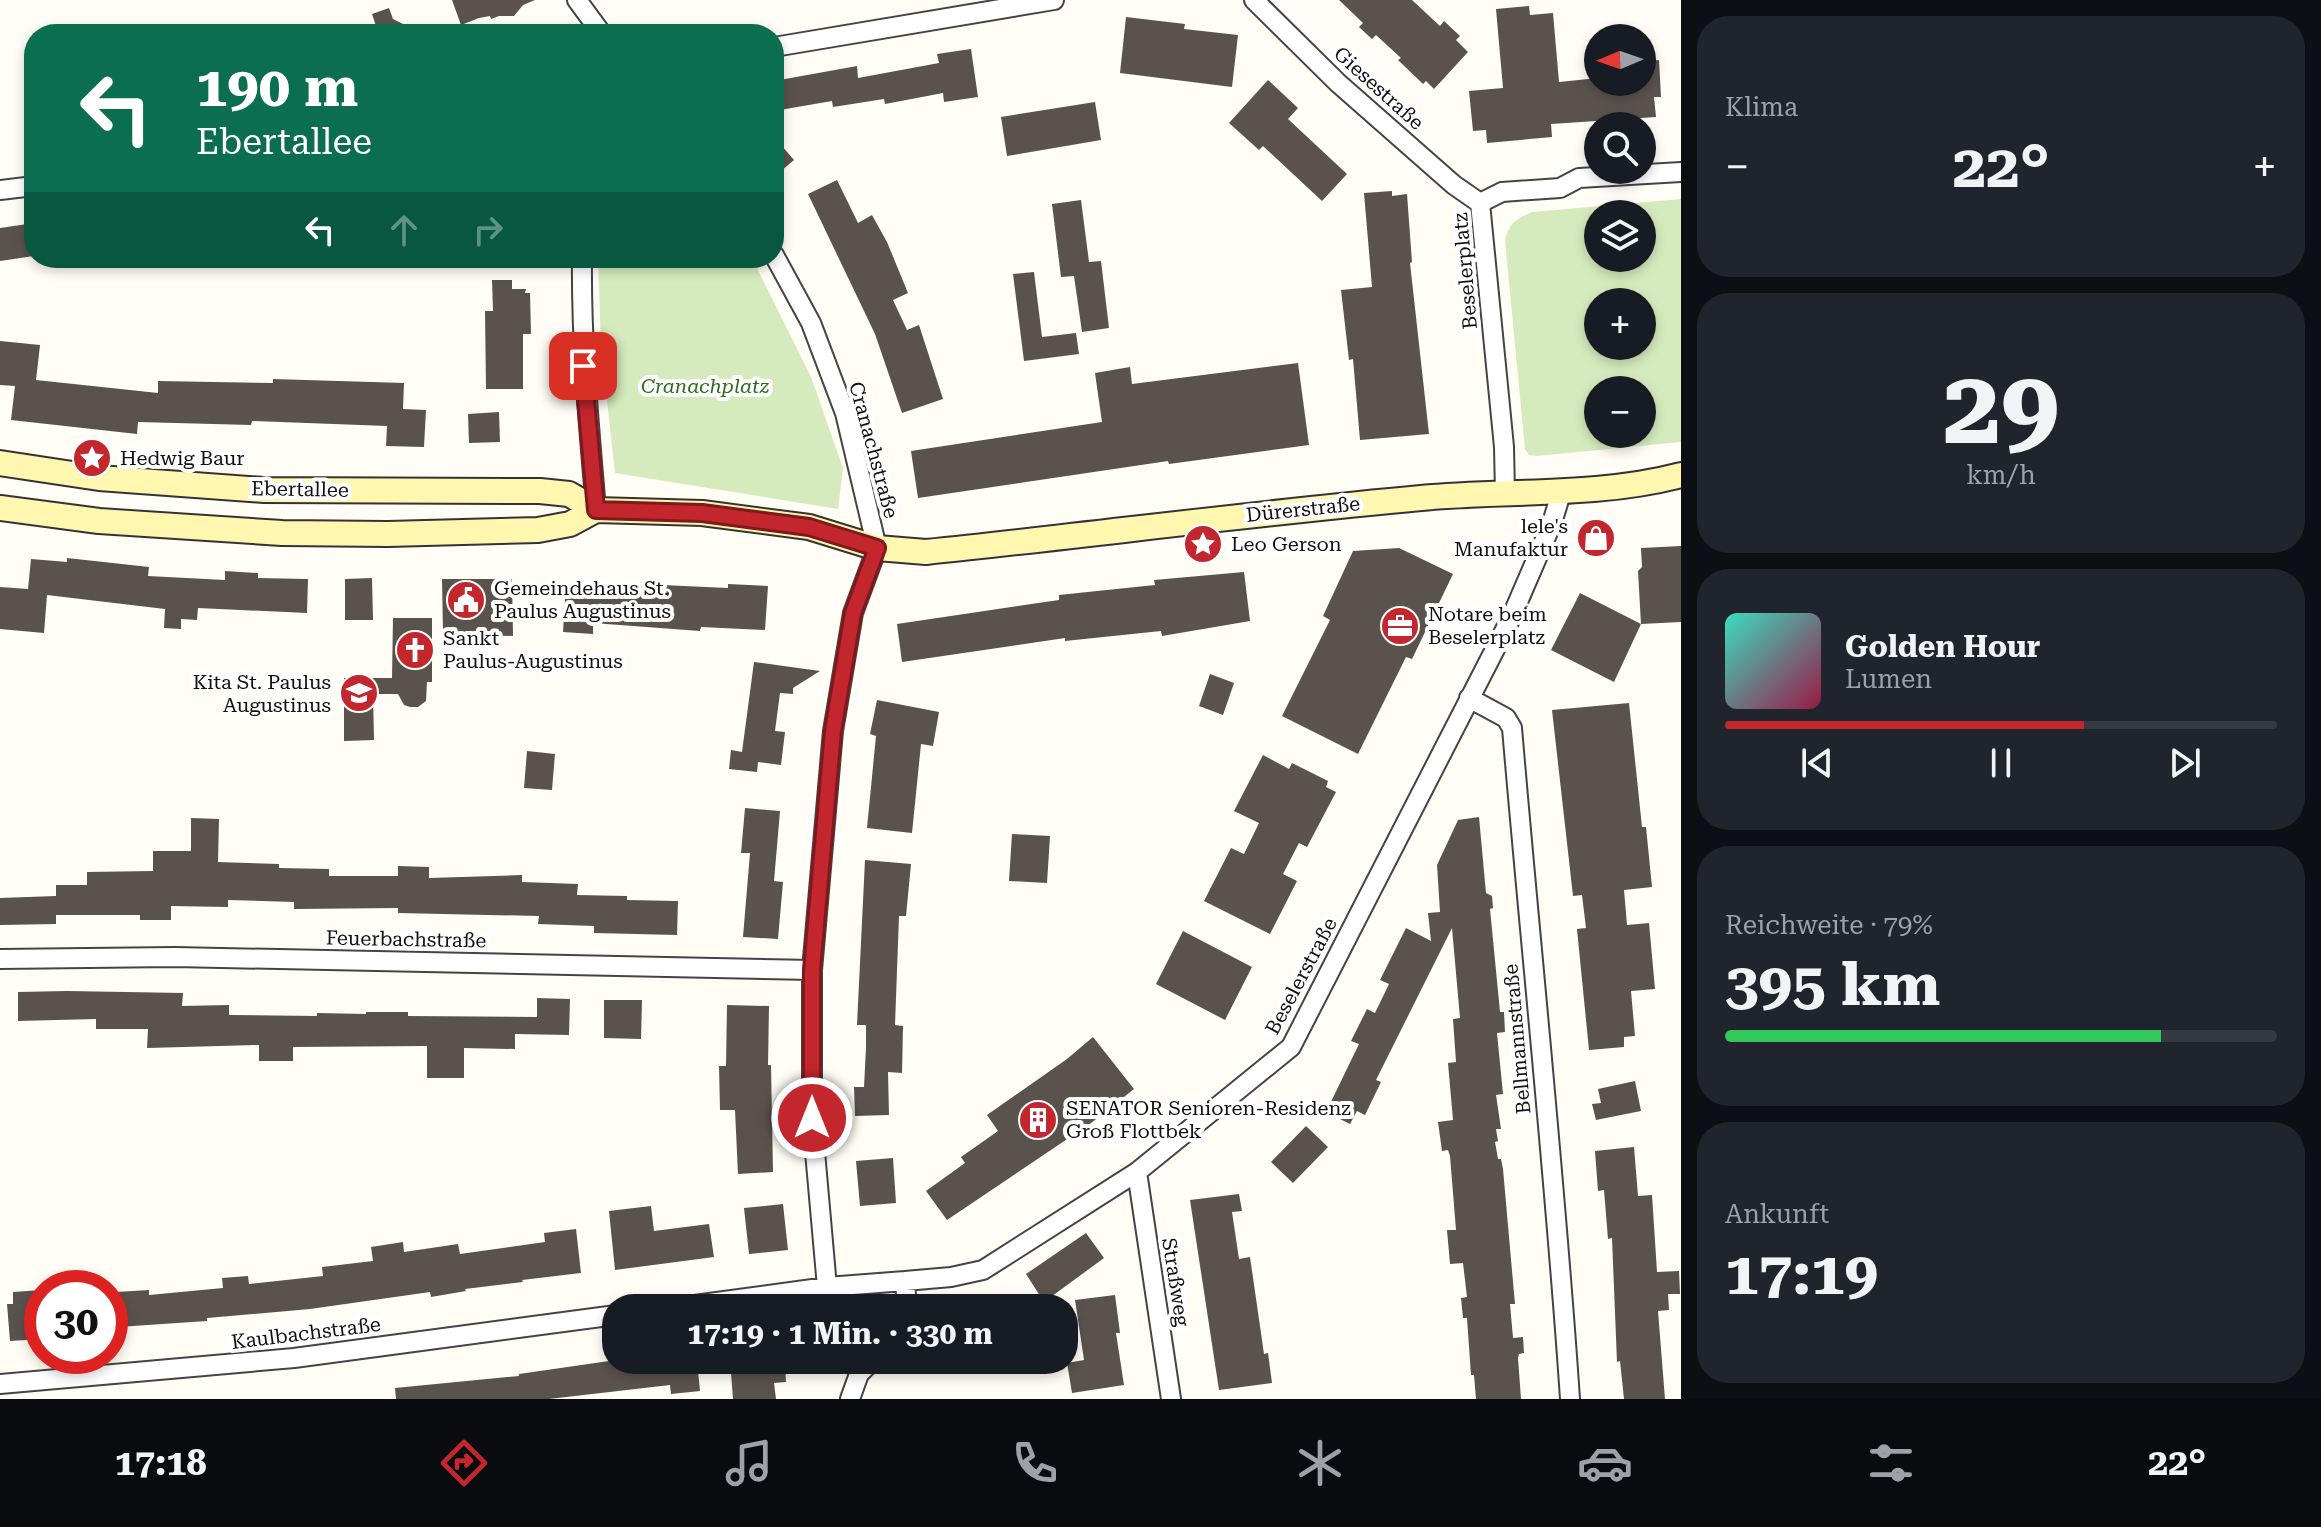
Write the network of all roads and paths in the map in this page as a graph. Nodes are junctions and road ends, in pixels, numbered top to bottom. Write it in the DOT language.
graph roads {
  1 [pos="577,0"];
  2 [pos="1054,0"];
  3 [pos="1254,0"];
  4 [pos="595,24"];
  5 [pos="784,45"];
  6 [pos="1681,172"];
  7 [pos="24,187"];
  8 [pos="0,190"];
  9 [pos="1480,203"];
  10 [pos="582,268"];
  11 [pos="781,268"];
  12 [pos="0,463"];
  13 [pos="1681,475"];
  14 [pos="1562,490"];
  15 [pos="1505,493"];
  16 [pos="0,508"];
  17 [pos="596,510"];
  18 [pos="877,548"];
  19 [pos="1469,698"];
  20 [pos="0,959"];
  21 [pos="812,970"];
  22 [pos="1137,1172"];
  23 [pos="905,1281"];
  24 [pos="827,1287"];
  25 [pos="775,1294"];
  26 [pos="906,1294"];
  27 [pos="602,1317"];
  28 [pos="859,1374"];
  29 [pos="0,1384"];
  30 [pos="850,1399"];
  31 [pos="1171,1399"];
  32 [pos="1570,1399"];
  1 -- 4 [label="street"];
  2 -- 5 [label="street"];
  3 -- 9 [label="street, Giesestraße"];
  6 -- 9 [label="street, Beselerplatz"];
  7 -- 8 [label="street"];
  9 -- 15 [label="street, Beselerplatz"];
  10 -- 17 [label="street"];
  11 -- 18 [label="street, Cranachstraße"];
  12 -- 17 [label="main road, Ebertallee"];
  13 -- 14 [label="main road, Dürerstraße"];
  14 -- 15 [label="main road, Dürerstraße"];
  14 -- 19 [label="street, Beselerstraße"];
  15 -- 18 [label="main road, Dürerstraße"];
  16 -- 17 [label="main road, Ebertallee"];
  17 -- 18 [label="main road, Ebertallee"];
  18 -- 21 [label="street, Cranachstraße"];
  19 -- 22 [label="street, Beselerstraße"];
  19 -- 32 [label="street, Bellmannstraße"];
  20 -- 21 [label="street, Feuerbachstraße"];
  21 -- 24 [label="street, Cranachstraße"];
  22 -- 23 [label="street, Beselerstraße"];
  22 -- 31 [label="street, Straßweg"];
  23 -- 24 [label="street"];
  23 -- 26 [label="street"];
  24 -- 25 [label="street"];
  27 -- 29 [label="street, Kaulbachstraße"];
  28 -- 30 [label="street"];
}
